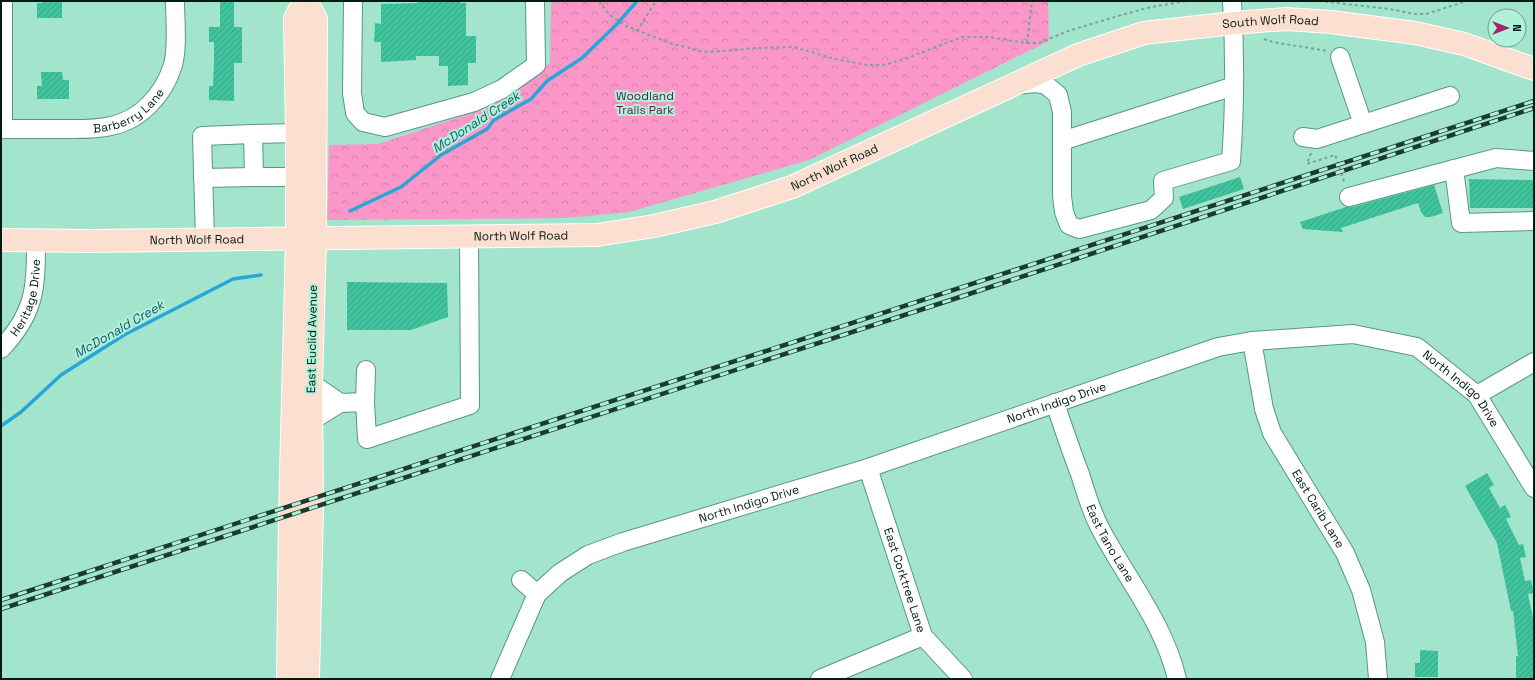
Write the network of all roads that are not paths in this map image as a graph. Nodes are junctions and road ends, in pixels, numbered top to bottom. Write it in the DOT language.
graph roads {
  1 [pos="3,1"];
  2 [pos="175,1"];
  3 [pos="305,1"];
  4 [pos="353,1"];
  5 [pos="536,1"];
  6 [pos="1232,1"];
  7 [pos="1234,23"];
  8 [pos="1340,57"];
  9 [pos="1534,68"];
  10 [pos="1012,85"];
  11 [pos="1234,86"];
  12 [pos="1450,96"];
  13 [pos="1362,124"];
  14 [pos="2,129"];
  15 [pos="297,133"];
  16 [pos="253,134"];
  17 [pos="1310,138"];
  18 [pos="1062,141"];
  19 [pos="1534,161"];
  20 [pos="1454,169"];
  21 [pos="254,177"];
  22 [pos="298,177"];
  23 [pos="203,178"];
  24 [pos="1349,197"];
  25 [pos="1534,221"];
  26 [pos="469,236"];
  27 [pos="306,239"];
  28 [pos="1,240"];
  29 [pos="205,240"];
  30 [pos="36,241"];
  31 [pos="1252,341"];
  32 [pos="1,350"];
  33 [pos="1534,362"];
  34 [pos="366,370"];
  35 [pos="311,383"];
  36 [pos="1477,395"];
  37 [pos="366,402"];
  38 [pos="340,403"];
  39 [pos="1055,403"];
  40 [pos="311,421"];
  41 [pos="868,468"];
  42 [pos="1534,488"];
  43 [pos="521,580"];
  44 [pos="537,594"];
  45 [pos="922,636"];
  46 [pos="288,679"];
  47 [pos="308,679"];
  48 [pos="500,679"];
  49 [pos="820,679"];
  50 [pos="963,679"];
  51 [pos="1176,679"];
  52 [pos="1378,679"];
  1 -- 14 [label="street"];
  2 -- 14 [label="street, Barberry Lane"];
  3 -- 15 [label="main road, East Euclid Avenue"];
  3 -- 27 [label="main road, East Euclid Avenue"];
  4 -- 5 [label="street"];
  6 -- 7 [label="street"];
  7 -- 9 [label="main road, South Wolf Road"];
  7 -- 10 [label="main road, South Wolf Road"];
  7 -- 11 [label="street"];
  8 -- 13 [label="street"];
  10 -- 18 [label="street"];
  10 -- 26 [label="main road, North Wolf Road"];
  11 -- 18 [label="street"];
  11 -- 18 [label="street"];
  12 -- 13 [label="street"];
  13 -- 17 [label="street"];
  15 -- 16 [label="street"];
  15 -- 22 [label="main road, East Euclid Avenue"];
  16 -- 21 [label="street"];
  16 -- 23 [label="street"];
  19 -- 20 [label="street"];
  20 -- 24 [label="street"];
  20 -- 25 [label="street"];
  21 -- 22 [label="street"];
  21 -- 23 [label="street"];
  22 -- 27 [label="main road, East Euclid Avenue"];
  23 -- 29 [label="street"];
  26 -- 27 [label="main road, North Wolf Road"];
  26 -- 37 [label="street"];
  27 -- 29 [label="main road, North Wolf Road"];
  27 -- 35 [label="main road, East Euclid Avenue"];
  27 -- 46 [label="main road, East Euclid Avenue"];
  28 -- 30 [label="main road, North Wolf Road"];
  29 -- 30 [label="main road, North Wolf Road"];
  30 -- 32 [label="street, Heritage Drive"];
  31 -- 36 [label="street, North Indigo Drive"];
  31 -- 39 [label="street, North Indigo Drive"];
  31 -- 52 [label="street, East Carib Lane"];
  33 -- 36 [label="street"];
  34 -- 37 [label="street"];
  35 -- 38 [label="street"];
  35 -- 40 [label="main road, East Euclid Avenue"];
  36 -- 42 [label="street, North Indigo Drive"];
  37 -- 38 [label="street"];
  38 -- 40 [label="street"];
  39 -- 41 [label="street, North Indigo Drive"];
  39 -- 51 [label="street, East Tano Lane"];
  40 -- 47 [label="main road, East Euclid Avenue"];
  41 -- 44 [label="street, North Indigo Drive"];
  41 -- 45 [label="street, East Corktree Lane"];
  43 -- 44 [label="street"];
  44 -- 48 [label="street"];
  45 -- 49 [label="street"];
  45 -- 50 [label="street, East Corktree Lane"];
}
